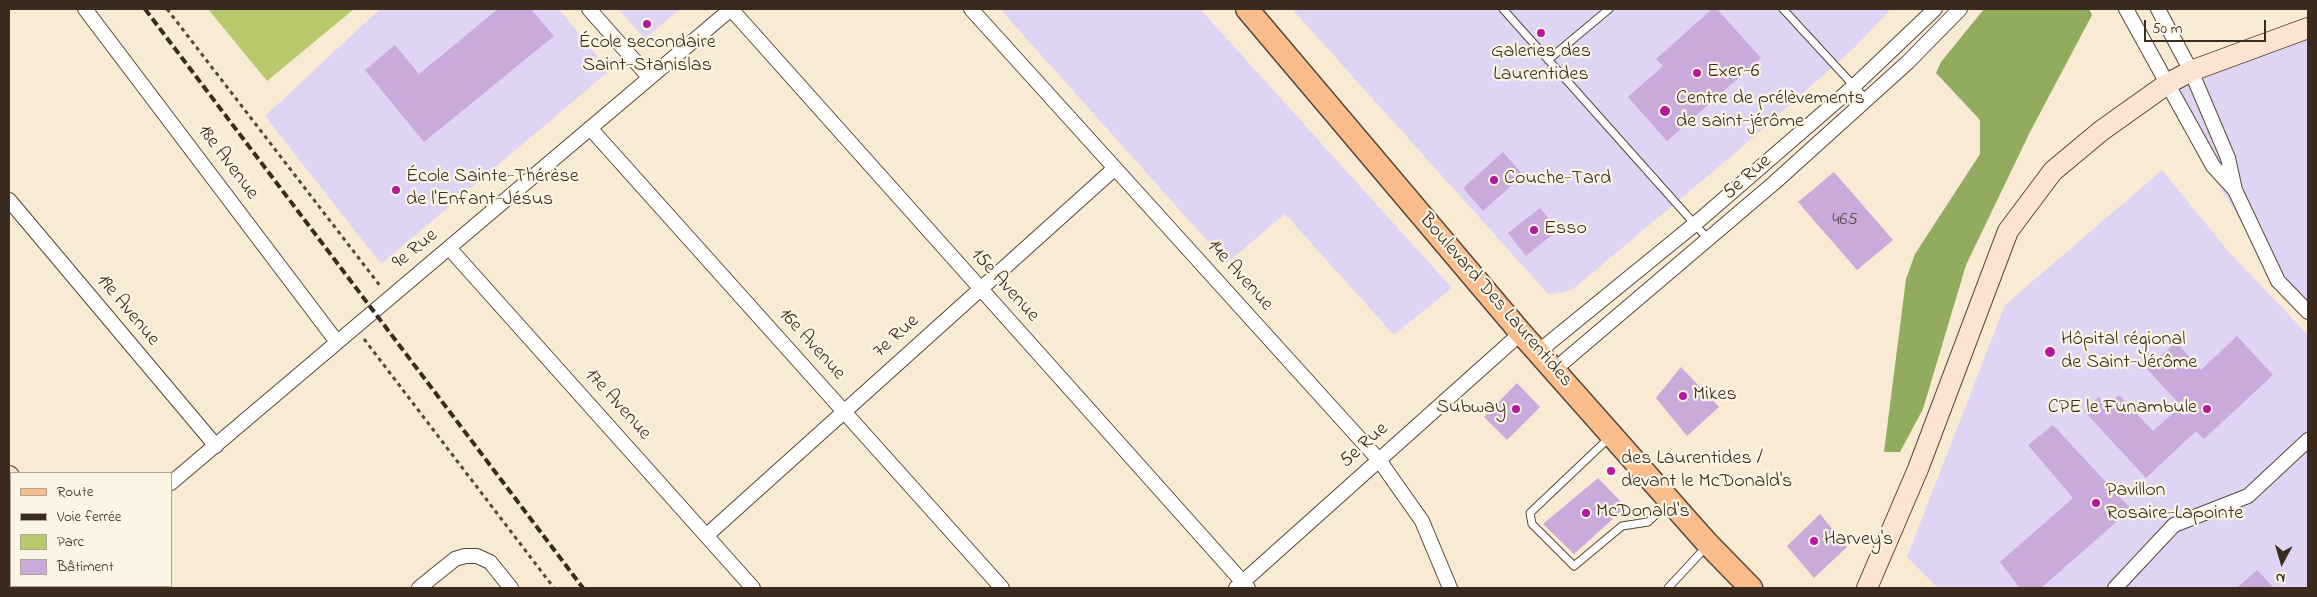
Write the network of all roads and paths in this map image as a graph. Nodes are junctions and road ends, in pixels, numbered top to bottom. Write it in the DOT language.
graph roads {
  1 [pos="85,9"];
  2 [pos="167,9"];
  3 [pos="589,9"];
  4 [pos="731,9"];
  5 [pos="971,9"];
  6 [pos="1247,9"];
  7 [pos="1503,9"];
  8 [pos="1609,9"];
  9 [pos="1783,9"];
  10 [pos="1935,9"];
  11 [pos="1960,9"];
  12 [pos="2126,9"];
  13 [pos="2158,9"];
  14 [pos="2308,28"];
  15 [pos="1548,60"];
  16 [pos="2192,71"];
  17 [pos="649,77"];
  18 [pos="2167,84"];
  19 [pos="1853,87"];
  20 [pos="1866,99"];
  21 [pos="590,128"];
  22 [pos="1114,169"];
  23 [pos="2236,190"];
  24 [pos="9,200"];
  25 [pos="1695,224"];
  26 [pos="1708,239"];
  27 [pos="450,249"];
  28 [pos="980,289"];
  29 [pos="390,298"];
  30 [pos="2308,312"];
  31 [pos="354,327"];
  32 [pos="1521,333"];
  33 [pos="337,342"];
  34 [pos="1538,352"];
  35 [pos="1554,370"];
  36 [pos="843,411"];
  37 [pos="1612,435"];
  38 [pos="2308,440"];
  39 [pos="216,446"];
  40 [pos="1379,460"];
  41 [pos="172,483"];
  42 [pos="1670,501"];
  43 [pos="707,535"];
  44 [pos="1708,544"];
  45 [pos="1242,586"];
  46 [pos="419,588"];
  47 [pos="511,588"];
  48 [pos="554,588"];
  49 [pos="753,588"];
  50 [pos="1002,588"];
  51 [pos="1450,588"];
  52 [pos="1668,588"];
  53 [pos="1751,588"];
  54 [pos="1867,588"];
  55 [pos="2115,588"];
  1 -- 33 [label="street, 18e Avenue"];
  2 -- 29 [label="path"];
  3 -- 17 [label="street"];
  4 -- 17 [label="street, 9e Rue"];
  4 -- 28 [label="street, 15e Avenue"];
  5 -- 22 [label="street, 14e Avenue"];
  6 -- 32 [label="main road, Boulevard Des Laurentides"];
  7 -- 15 [label="lane"];
  8 -- 15 [label="lane"];
  9 -- 19 [label="lane"];
  10 -- 19 [label="street, 5e Rue"];
  11 -- 20 [label="street, 5e Rue"];
  12 -- 18 [label="street"];
  13 -- 16 [label="street"];
  14 -- 16 [label="street"];
  15 -- 25 [label="lane"];
  16 -- 18 [label="street"];
  16 -- 23 [label="street"];
  17 -- 21 [label="street, 9e Rue"];
  18 -- 23 [label="street"];
  18 -- 54 [label="street"];
  19 -- 20 [label="lane"];
  19 -- 25 [label="street, 5e Rue"];
  20 -- 26 [label="street, 5e Rue"];
  21 -- 27 [label="street, 9e Rue"];
  21 -- 36 [label="street, 16e Avenue"];
  22 -- 28 [label="street, 7e Rue"];
  22 -- 40 [label="street, 14e Avenue"];
  23 -- 30 [label="street"];
  24 -- 39 [label="street, 19e Avenue"];
  25 -- 26 [label="lane"];
  25 -- 34 [label="street, 5e Rue"];
  26 -- 35 [label="street, 5e Rue"];
  27 -- 29 [label="street, 9e Rue"];
  27 -- 43 [label="street, 17e Avenue"];
  28 -- 36 [label="street, 7e Rue"];
  28 -- 45 [label="street, 15e Avenue"];
  29 -- 31 [label="street, 9e Rue"];
  31 -- 33 [label="street, 9e Rue"];
  31 -- 48 [label="path"];
  32 -- 34 [label="main road, Boulevard Des Laurentides"];
  32 -- 40 [label="street, 5e Rue"];
  33 -- 39 [label="street, 9e Rue"];
  34 -- 35 [label="main road, Boulevard Des Laurentides"];
  35 -- 37 [label="main road, Boulevard Des Laurentides"];
  36 -- 43 [label="street, 7e Rue"];
  36 -- 50 [label="street, 16e Avenue"];
  37 -- 42 [label="main road, Boulevard Des Laurentides"];
  37 -- 42 [label="lane"];
  38 -- 55 [label="street"];
  39 -- 41 [label="street, 9e Rue"];
  40 -- 45 [label="street, 5e Rue"];
  40 -- 51 [label="street, 14e Avenue"];
  42 -- 44 [label="main road, Boulevard Des Laurentides"];
  43 -- 49 [label="street, 17e Avenue"];
  44 -- 52 [label="lane"];
  44 -- 53 [label="main road, Boulevard Des Laurentides"];
  46 -- 47 [label="street"];
}
